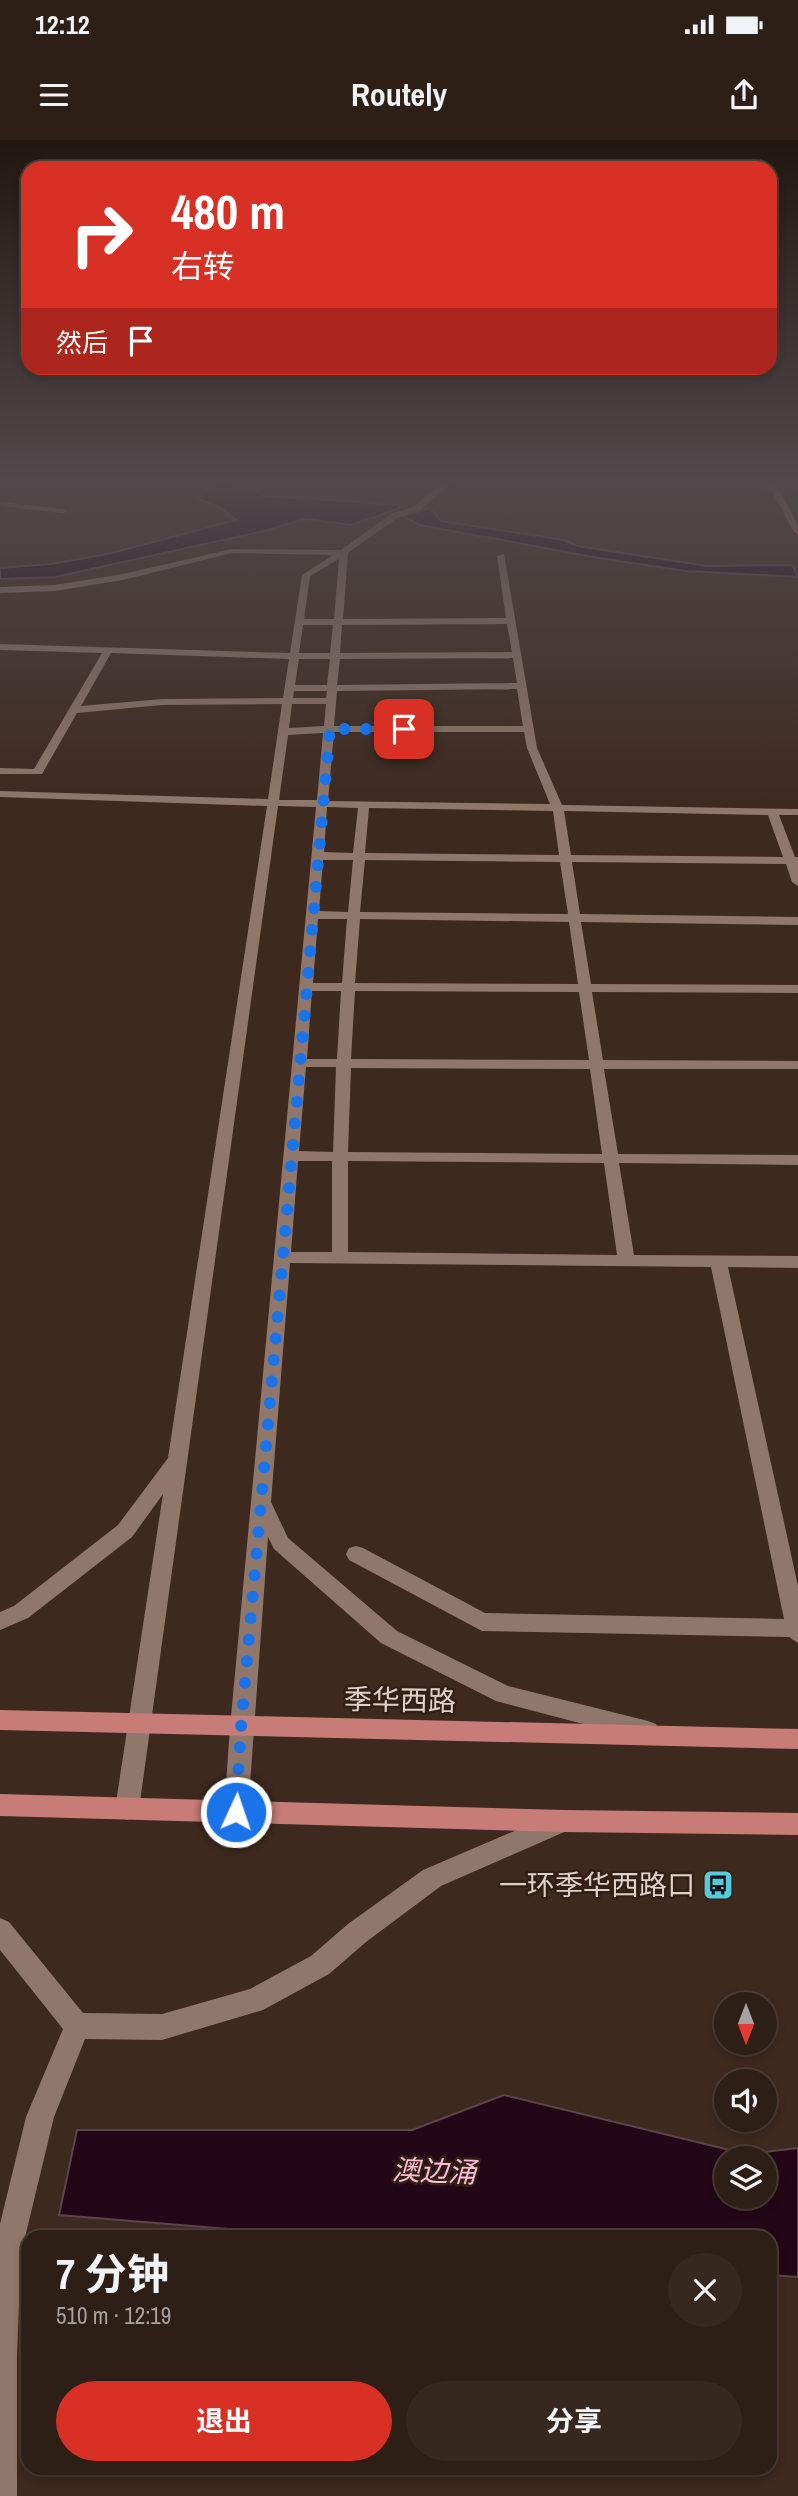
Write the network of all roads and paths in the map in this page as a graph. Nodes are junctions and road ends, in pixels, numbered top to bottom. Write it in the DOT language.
graph roads {
  1 [pos="29,589"];
  2 [pos="304,589"];
  3 [pos="341,589"];
  4 [pos="506,589"];
  5 [pos="0,590"];
  6 [pos="339,621"];
  7 [pos="511,621"];
  8 [pos="299,622"];
  9 [pos="0,647"];
  10 [pos="108,650"];
  11 [pos="336,655"];
  12 [pos="517,655"];
  13 [pos="295,656"];
  14 [pos="333,686"];
  15 [pos="522,686"];
  16 [pos="289,695"];
  17 [pos="332,701"];
  18 [pos="73,710"];
  19 [pos="330,729"];
  20 [pos="529,729"];
  21 [pos="284,732"];
  22 [pos="0,771"];
  23 [pos="0,794"];
  24 [pos="273,803"];
  25 [pos="324,803"];
  26 [pos="364,804"];
  27 [pos="558,809"];
  28 [pos="772,811"];
  29 [pos="798,812"];
  30 [pos="319,856"];
  31 [pos="359,857"];
  32 [pos="564,859"];
  33 [pos="794,861"];
  34 [pos="798,882"];
  35 [pos="314,915"];
  36 [pos="353,916"];
  37 [pos="573,918"];
  38 [pos="798,921"];
  39 [pos="307,987"];
  40 [pos="348,987"];
  41 [pos="583,988"];
  42 [pos="798,989"];
  43 [pos="300,1063"];
  44 [pos="343,1063"];
  45 [pos="595,1065"];
  46 [pos="798,1065"];
  47 [pos="292,1156"];
  48 [pos="338,1157"];
  49 [pos="610,1159"];
  50 [pos="798,1160"];
  51 [pos="283,1257"];
  52 [pos="340,1258"];
  53 [pos="626,1260"];
  54 [pos="718,1261"];
  55 [pos="798,1262"];
  56 [pos="178,1459"];
  57 [pos="261,1503"];
  58 [pos="356,1554"];
  59 [pos="0,1621"];
  60 [pos="797,1631"];
  61 [pos="0,1720"];
  62 [pos="139,1723"];
  63 [pos="241,1727"];
  64 [pos="668,1736"];
  65 [pos="798,1739"];
  66 [pos="0,1805"];
  67 [pos="127,1809"];
  68 [pos="236,1812"];
  69 [pos="564,1821"];
  70 [pos="798,1824"];
  71 [pos="0,1930"];
  72 [pos="78,2026"];
  73 [pos="1,2496"];
  1 -- 5 [label="street"];
  2 -- 8 [label="street"];
  3 -- 6 [label="street"];
  4 -- 7 [label="street"];
  6 -- 7 [label="street"];
  6 -- 8 [label="street"];
  6 -- 11 [label="street"];
  7 -- 12 [label="street"];
  8 -- 13 [label="street"];
  9 -- 10 [label="street"];
  10 -- 13 [label="street"];
  10 -- 18 [label="street"];
  11 -- 12 [label="street"];
  11 -- 13 [label="street"];
  11 -- 14 [label="street"];
  12 -- 15 [label="street"];
  13 -- 16 [label="street"];
  14 -- 15 [label="street"];
  14 -- 16 [label="street"];
  14 -- 17 [label="street"];
  15 -- 20 [label="street"];
  16 -- 17 [label="street"];
  16 -- 18 [label="street"];
  16 -- 21 [label="street"];
  17 -- 19 [label="street"];
  18 -- 22 [label="street"];
  19 -- 20 [label="street"];
  19 -- 21 [label="street"];
  19 -- 25 [label="street"];
  20 -- 27 [label="street"];
  21 -- 24 [label="street"];
  23 -- 24 [label="street"];
  24 -- 25 [label="street"];
  24 -- 56 [label="street"];
  25 -- 26 [label="street"];
  25 -- 30 [label="street"];
  26 -- 27 [label="street"];
  26 -- 31 [label="street"];
  27 -- 28 [label="street"];
  27 -- 32 [label="street"];
  28 -- 29 [label="street"];
  28 -- 33 [label="street"];
  30 -- 31 [label="street"];
  30 -- 35 [label="street"];
  31 -- 32 [label="street"];
  31 -- 36 [label="street"];
  32 -- 33 [label="street"];
  32 -- 37 [label="street"];
  33 -- 34 [label="street"];
  35 -- 36 [label="street"];
  35 -- 39 [label="street"];
  36 -- 37 [label="street"];
  36 -- 40 [label="street"];
  37 -- 38 [label="street"];
  37 -- 41 [label="street"];
  39 -- 40 [label="street"];
  39 -- 43 [label="street"];
  40 -- 41 [label="street"];
  40 -- 44 [label="street"];
  41 -- 42 [label="street"];
  41 -- 45 [label="street"];
  43 -- 44 [label="street"];
  43 -- 47 [label="street"];
  44 -- 45 [label="street"];
  44 -- 48 [label="street"];
  45 -- 46 [label="street"];
  45 -- 49 [label="street"];
  47 -- 48 [label="street"];
  47 -- 51 [label="street"];
  48 -- 49 [label="street"];
  48 -- 52 [label="street"];
  49 -- 50 [label="street"];
  49 -- 53 [label="street"];
  51 -- 52 [label="street"];
  51 -- 57 [label="street"];
  52 -- 53 [label="street"];
  53 -- 54 [label="street"];
  54 -- 55 [label="street"];
  54 -- 60 [label="street"];
  56 -- 59 [label="street"];
  56 -- 62 [label="street"];
  57 -- 63 [label="street"];
  57 -- 64 [label="street"];
  58 -- 60 [label="street"];
  61 -- 62 [label="main road, 季华西路"];
  62 -- 63 [label="main road, 季华西路"];
  62 -- 67 [label="street"];
  63 -- 64 [label="main road, 季华西路"];
  63 -- 68 [label="street"];
  64 -- 65 [label="main road, 季华西路"];
  66 -- 67 [label="main road"];
  67 -- 68 [label="main road"];
  68 -- 69 [label="main road"];
  69 -- 70 [label="main road"];
  69 -- 72 [label="street"];
  71 -- 72 [label="street"];
  72 -- 73 [label="street"];
}
